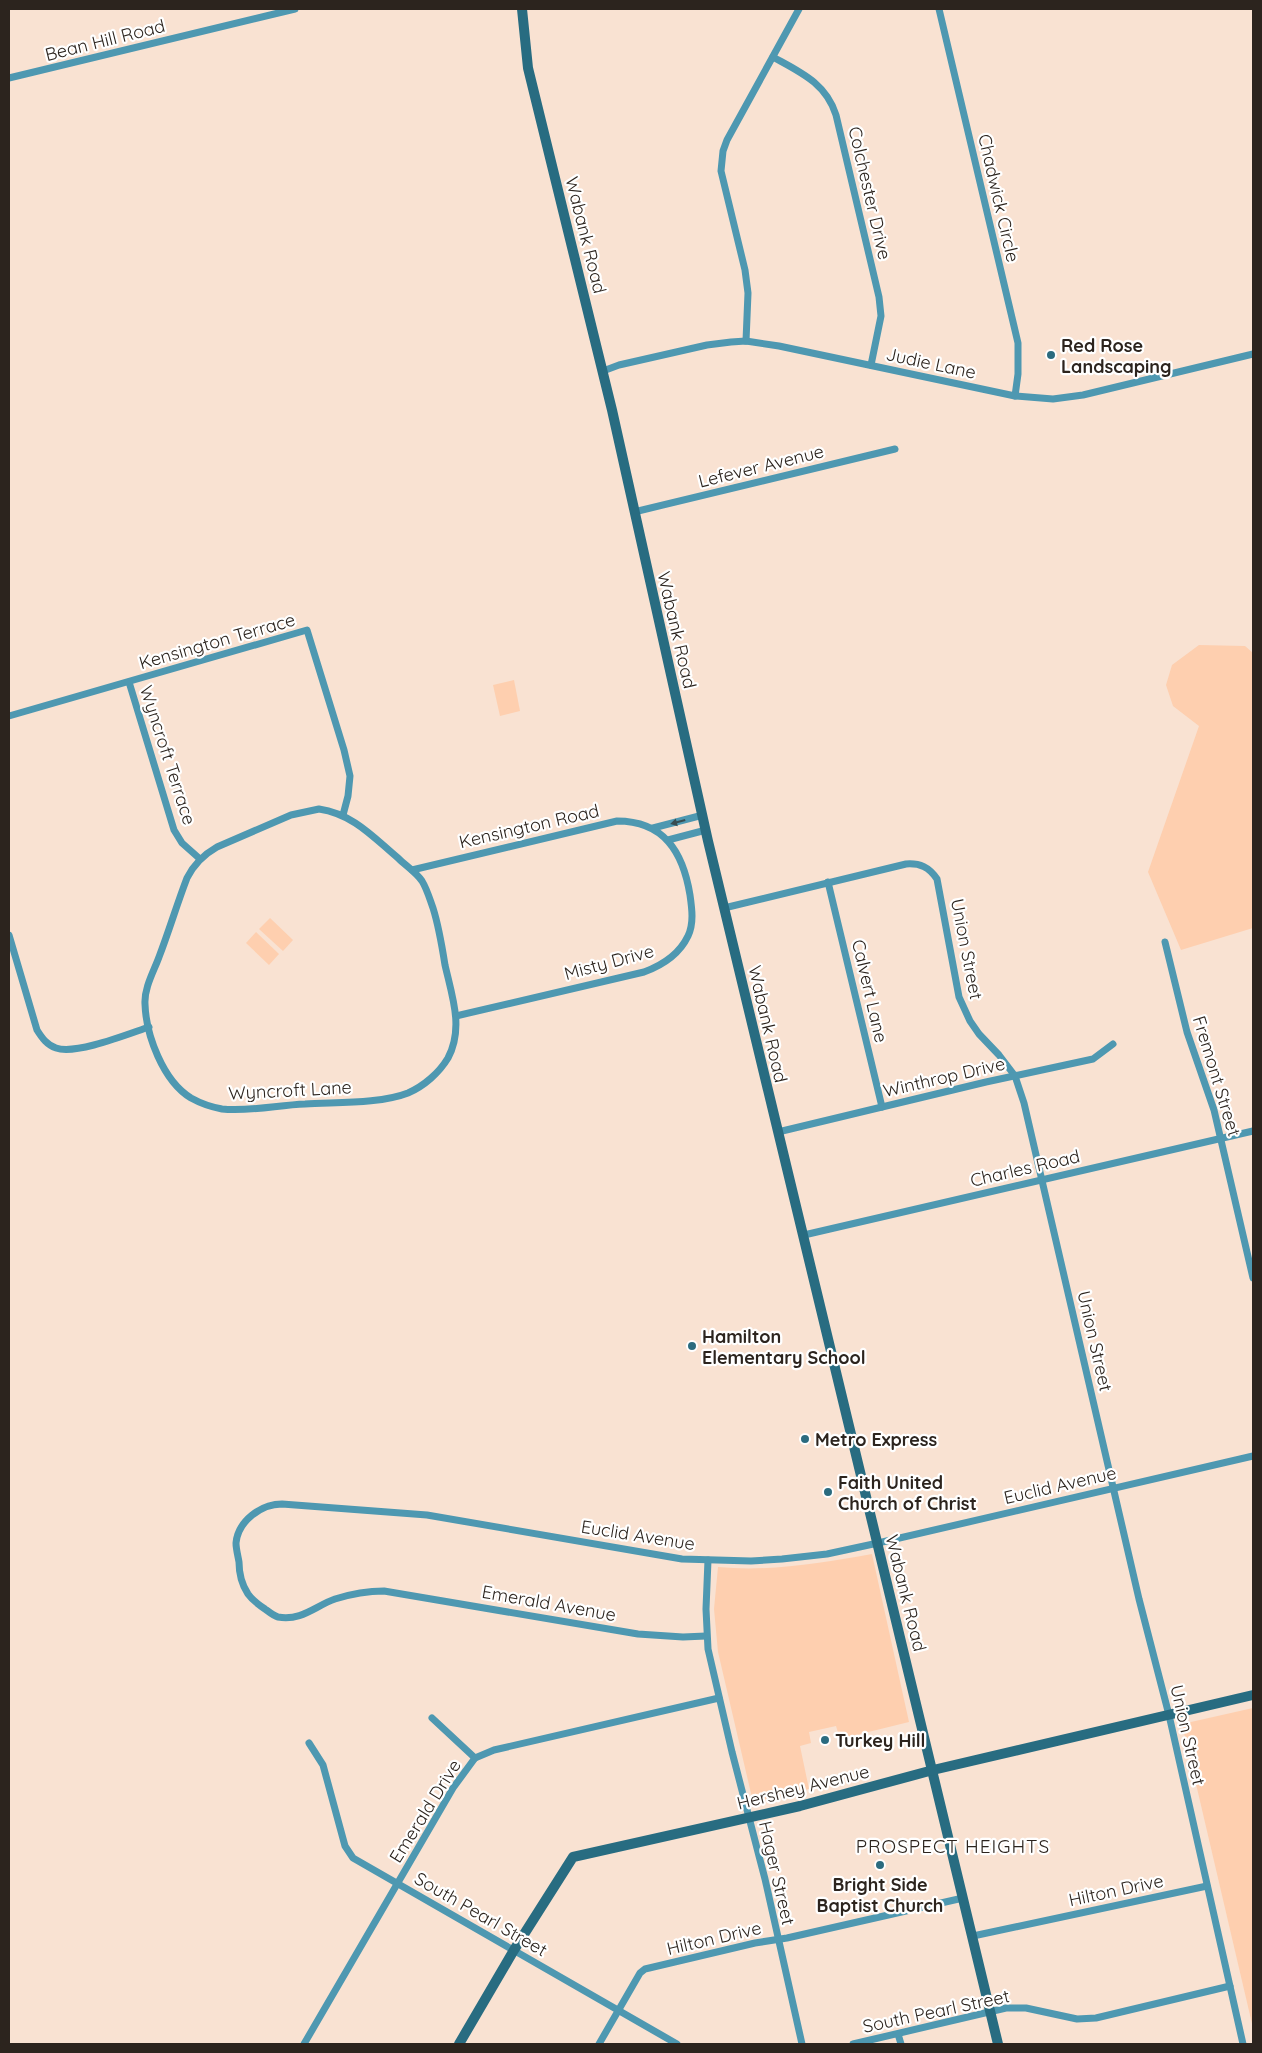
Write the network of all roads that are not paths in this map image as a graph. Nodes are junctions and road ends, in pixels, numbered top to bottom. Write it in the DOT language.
graph roads {
  1 [pos="295,9"];
  2 [pos="522,9"];
  3 [pos="799,9"];
  4 [pos="939,9"];
  5 [pos="773,57"];
  6 [pos="9,78"];
  7 [pos="746,341"];
  8 [pos="1253,354"];
  9 [pos="871,365"];
  10 [pos="603,371"];
  11 [pos="1015,396"];
  12 [pos="895,449"];
  13 [pos="634,512"];
  14 [pos="129,682"];
  15 [pos="9,716"];
  16 [pos="343,815"];
  17 [pos="703,815"];
  18 [pos="653,828"];
  19 [pos="706,830"];
  20 [pos="668,840"];
  21 [pos="200,859"];
  22 [pos="412,870"];
  23 [pos="828,882"];
  24 [pos="724,908"];
  25 [pos="9,935"];
  26 [pos="1165,942"];
  27 [pos="456,1016"];
  28 [pos="149,1027"];
  29 [pos="1113,1044"];
  30 [pos="1015,1076"];
  31 [pos="882,1107"];
  32 [pos="1253,1131"];
  33 [pos="778,1132"];
  34 [pos="1222,1138"];
  35 [pos="1042,1179"];
  36 [pos="804,1235"];
  37 [pos="1253,1278"];
  38 [pos="1253,1456"];
  39 [pos="1114,1488"];
  40 [pos="878,1543"];
  41 [pos="708,1560"];
  42 [pos="388,1591"];
  43 [pos="706,1636"];
  44 [pos="1253,1695"];
  45 [pos="719,1698"];
  46 [pos="1169,1715"];
  47 [pos="432,1718"];
  48 [pos="309,1743"];
  49 [pos="475,1758"];
  50 [pos="933,1770"];
  51 [pos="749,1817"];
  52 [pos="398,1884"];
  53 [pos="1207,1886"];
  54 [pos="963,1898"];
  55 [pos="973,1936"];
  56 [pos="778,1940"];
  57 [pos="514,1950"];
  58 [pos="1230,1986"];
  59 [pos="619,2010"];
  60 [pos="991,2012"];
  61 [pos="898,2034"];
  62 [pos="304,2044"];
  63 [pos="459,2044"];
  64 [pos="599,2044"];
  65 [pos="677,2044"];
  66 [pos="802,2044"];
  67 [pos="853,2044"];
  68 [pos="900,2044"];
  69 [pos="998,2044"];
  70 [pos="1243,2044"];
  1 -- 6 [label="street, Bean Hill Road"];
  2 -- 10 [label="street, Wabank Road"];
  3 -- 5 [label="street"];
  4 -- 11 [label="street, Chadwick Circle"];
  5 -- 7 [label="street"];
  5 -- 9 [label="street, Colchester Drive"];
  7 -- 9 [label="street, Judie Lane"];
  7 -- 10 [label="street, Judie Lane"];
  8 -- 11 [label="street, Judie Lane"];
  9 -- 11 [label="street, Judie Lane"];
  10 -- 13 [label="street, Wabank Road"];
  12 -- 13 [label="street, Lefever Avenue"];
  13 -- 17 [label="street, Wabank Road"];
  14 -- 15 [label="street, Kensington Terrace"];
  14 -- 16 [label="street, Kensington Terrace"];
  14 -- 21 [label="street, Wyncroft Terrace"];
  16 -- 21 [label="street, Wyncroft Lane"];
  16 -- 22 [label="street, Wyncroft Lane"];
  17 -- 18 [label="street, Kensington Road, one-way"];
  17 -- 19 [label="street, Wabank Road"];
  18 -- 20 [label="street, Kensington Road"];
  18 -- 22 [label="street, Kensington Road"];
  19 -- 20 [label="street"];
  19 -- 24 [label="street, Wabank Road"];
  20 -- 27 [label="street, Misty Drive"];
  21 -- 28 [label="street, Wyncroft Lane"];
  22 -- 27 [label="street, Wyncroft Lane"];
  23 -- 24 [label="street, Union Street"];
  23 -- 30 [label="street, Union Street"];
  23 -- 31 [label="street, Calvert Lane"];
  24 -- 33 [label="street, Wabank Road"];
  25 -- 28 [label="street"];
  26 -- 34 [label="street, Fremont Street"];
  27 -- 28 [label="street, Wyncroft Lane"];
  29 -- 30 [label="street, Winthrop Drive"];
  30 -- 31 [label="street, Winthrop Drive"];
  30 -- 35 [label="street, Union Street"];
  31 -- 33 [label="street, Winthrop Drive"];
  32 -- 34 [label="street, Charles Road"];
  33 -- 36 [label="street, Wabank Road"];
  34 -- 35 [label="street, Charles Road"];
  34 -- 37 [label="street, Fremont Street"];
  35 -- 36 [label="street, Charles Road"];
  35 -- 39 [label="street, Union Street"];
  36 -- 40 [label="street, Wabank Road"];
  38 -- 39 [label="street, Euclid Avenue"];
  39 -- 40 [label="street, Euclid Avenue"];
  39 -- 46 [label="street, Union Street"];
  40 -- 41 [label="street, Euclid Avenue"];
  40 -- 50 [label="street, Wabank Road"];
  41 -- 42 [label="street, Euclid Avenue"];
  41 -- 43 [label="street, Hager Street"];
  42 -- 43 [label="street, Emerald Avenue"];
  43 -- 45 [label="street, Hager Street"];
  44 -- 46 [label="street, Hershey Avenue"];
  45 -- 49 [label="street, Emerald Drive"];
  45 -- 51 [label="street, Hager Street"];
  46 -- 50 [label="street, Hershey Avenue"];
  46 -- 53 [label="street, Union Street"];
  47 -- 49 [label="street"];
  48 -- 52 [label="street, South Pearl Street"];
  49 -- 52 [label="street, Emerald Drive"];
  50 -- 51 [label="street, Hershey Avenue"];
  50 -- 54 [label="street, Wabank Road"];
  51 -- 56 [label="street, Hager Street"];
  51 -- 57 [label="street, Hershey Avenue"];
  52 -- 57 [label="street, South Pearl Street"];
  52 -- 62 [label="street, Emerald Drive"];
  53 -- 55 [label="street, Hilton Drive"];
  53 -- 58 [label="street, Union Street"];
  54 -- 55 [label="street, Wabank Road"];
  54 -- 56 [label="street, Hilton Drive"];
  55 -- 60 [label="street, Wabank Road"];
  56 -- 59 [label="street, Hilton Drive"];
  56 -- 66 [label="street, Hager Street"];
  57 -- 59 [label="street, South Pearl Street"];
  57 -- 63 [label="street, Hershey Avenue"];
  58 -- 60 [label="street, South Pearl Street"];
  58 -- 70 [label="street, Union Street"];
  59 -- 64 [label="street, Hilton Drive"];
  59 -- 65 [label="street, South Pearl Street"];
  60 -- 61 [label="street, South Pearl Street"];
  60 -- 69 [label="street, Wabank Road"];
  61 -- 67 [label="street, South Pearl Street"];
  61 -- 68 [label="street"];
}
